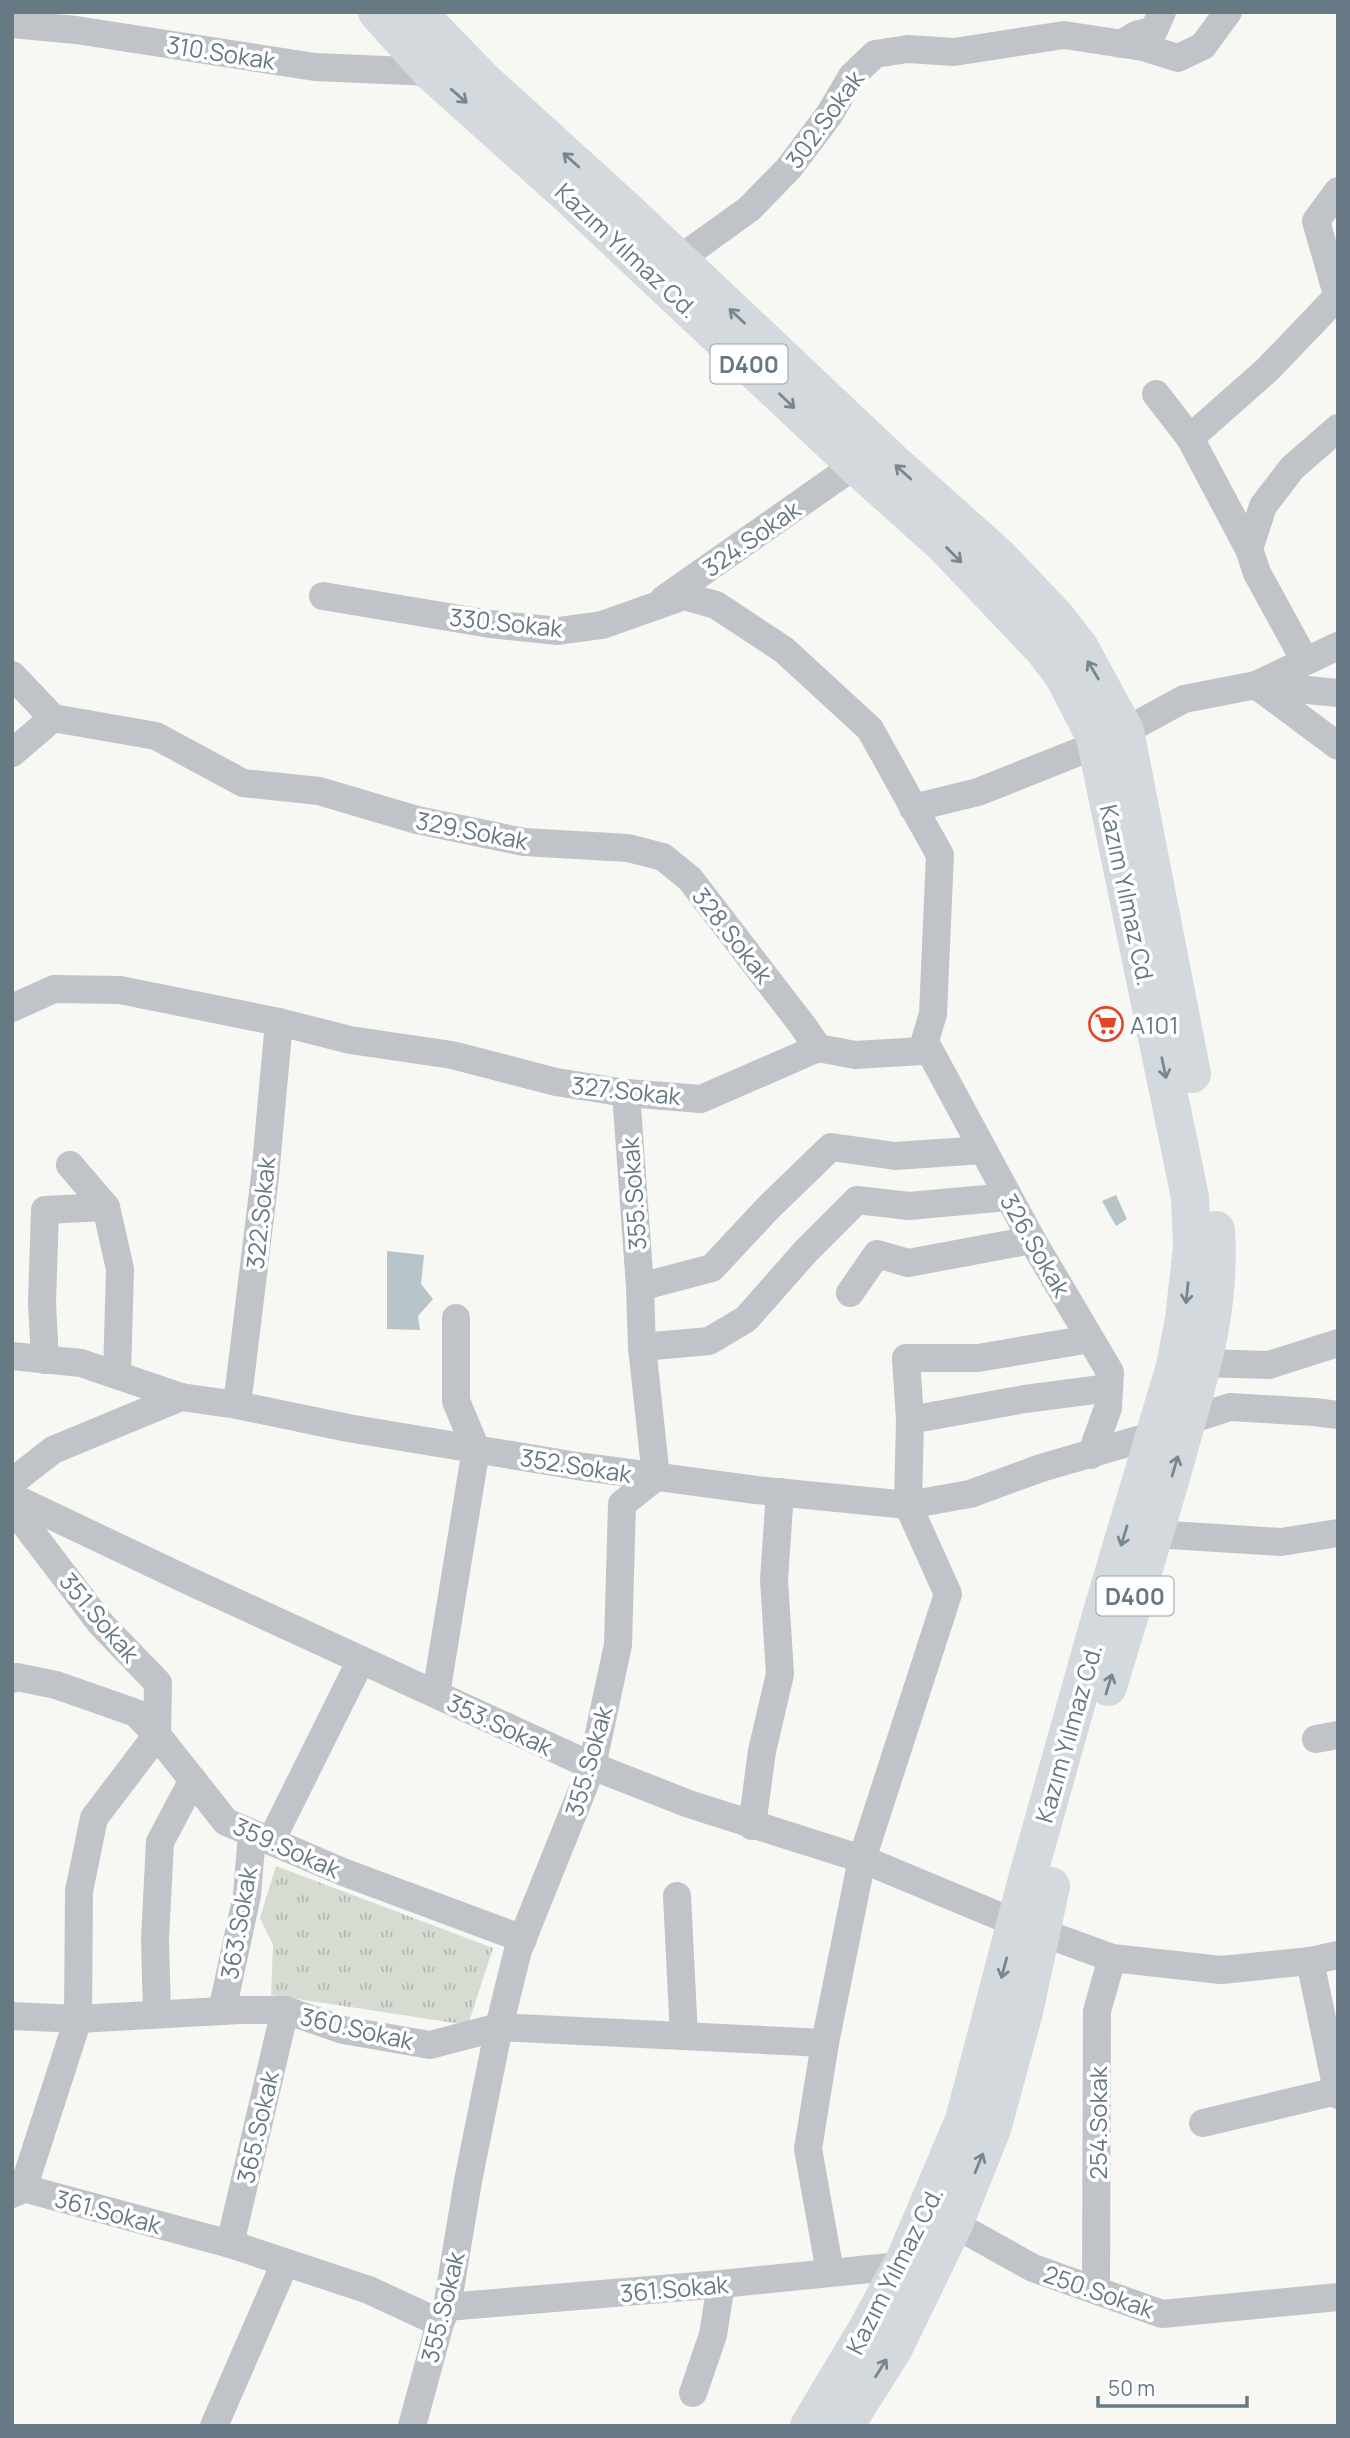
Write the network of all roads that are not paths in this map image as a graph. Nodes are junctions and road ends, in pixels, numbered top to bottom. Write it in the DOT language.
graph roads {
  1 [pos="377,12"];
  2 [pos="417,12"];
  3 [pos="1162,12"];
  4 [pos="1228,12"];
  5 [pos="12,24"];
  6 [pos="1121,44"];
  7 [pos="431,72"];
  8 [pos="1338,191"];
  9 [pos="678,260"];
  10 [pos="1337,297"];
  11 [pos="1156,394"];
  12 [pos="1338,428"];
  13 [pos="1190,438"];
  14 [pos="855,465"];
  15 [pos="1249,549"];
  16 [pos="323,596"];
  17 [pos="647,610"];
  18 [pos="1338,646"];
  19 [pos="1304,661"];
  20 [pos="12,676"];
  21 [pos="1256,685"];
  22 [pos="1338,693"];
  23 [pos="53,718"];
  24 [pos="1111,738"];
  25 [pos="1338,746"];
  26 [pos="12,753"];
  27 [pos="913,808"];
  28 [pos="628,848"];
  29 [pos="12,1008"];
  30 [pos="279,1021"];
  31 [pos="925,1041"];
  32 [pos="818,1048"];
  33 [pos="626,1093"];
  34 [pos="984,1150"];
  35 [pos="70,1165"];
  36 [pos="1008,1197"];
  37 [pos="106,1207"];
  38 [pos="1032,1240"];
  39 [pos="640,1287"];
  40 [pos="850,1293"];
  41 [pos="456,1318"];
  42 [pos="1090,1339"];
  43 [pos="1338,1343"];
  44 [pos="642,1347"];
  45 [pos="12,1356"];
  46 [pos="45,1360"];
  47 [pos="1203,1363"];
  48 [pos="117,1375"];
  49 [pos="1109,1388"];
  50 [pos="181,1397"];
  51 [pos="237,1405"];
  52 [pos="1338,1415"];
  53 [pos="910,1420"];
  54 [pos="1171,1428"];
  55 [pos="476,1449"];
  56 [pos="1091,1455"];
  57 [pos="656,1476"];
  58 [pos="12,1482"];
  59 [pos="780,1492"];
  60 [pos="12,1497"];
  61 [pos="908,1505"];
  62 [pos="12,1507"];
  63 [pos="1338,1533"];
  64 [pos="1154,1534"];
  65 [pos="361,1660"];
  66 [pos="12,1679"];
  67 [pos="436,1694"];
  68 [pos="157,1735"];
  69 [pos="592,1766"];
  70 [pos="193,1780"];
  71 [pos="752,1826"];
  72 [pos="262,1837"];
  73 [pos="862,1859"];
  74 [pos="677,1896"];
  75 [pos="1028,1928"];
  76 [pos="523,1939"];
  77 [pos="1338,1955"];
  78 [pos="1112,1958"];
  79 [pos="1310,1961"];
  80 [pos="285,2010"];
  81 [pos="222,2011"];
  82 [pos="157,2014"];
  83 [pos="12,2016"];
  84 [pos="78,2019"];
  85 [pos="499,2027"];
  86 [pos="684,2036"];
  87 [pos="825,2043"];
  88 [pos="1337,2093"];
  89 [pos="1203,2123"];
  90 [pos="16,2189"];
  91 [pos="954,2224"];
  92 [pos="230,2244"];
  93 [pos="285,2263"];
  94 [pos="901,2266"];
  95 [pos="830,2272"];
  96 [pos="721,2284"];
  97 [pos="1096,2291"];
  98 [pos="1338,2297"];
  99 [pos="443,2315"];
  100 [pos="693,2393"];
  101 [pos="214,2426"];
  102 [pos="412,2426"];
  103 [pos="809,2426"];
  104 [pos="845,2426"];
  1 -- 7 [label="highway, Kazım Yılmaz Cd. / D400"];
  9 -- 2 [label="highway, Kazım Yılmaz Cd. / D400, one-way"];
  3 -- 6 [label="street"];
  4 -- 6 [label="street, 302.Sokak"];
  5 -- 7 [label="street, 310.Sokak"];
  6 -- 9 [label="street, 302.Sokak"];
  7 -- 14 [label="highway, Kazım Yılmaz Cd. / D400, one-way"];
  8 -- 10 [label="street"];
  24 -- 9 [label="highway, Kazım Yılmaz Cd. / D400, one-way"];
  10 -- 13 [label="street"];
  11 -- 13 [label="street"];
  12 -- 15 [label="street"];
  13 -- 15 [label="street"];
  14 -- 17 [label="street, 324.Sokak"];
  14 -- 24 [label="highway, Kazım Yılmaz Cd. / D400, one-way"];
  15 -- 19 [label="street"];
  16 -- 17 [label="street, 330.Sokak"];
  17 -- 27 [label="street, 330.Sokak"];
  18 -- 19 [label="street"];
  19 -- 21 [label="street"];
  20 -- 23 [label="street"];
  21 -- 22 [label="street"];
  21 -- 24 [label="street"];
  21 -- 25 [label="street"];
  23 -- 26 [label="street"];
  23 -- 28 [label="street, 329.Sokak"];
  24 -- 27 [label="street"];
  24 -- 47 [label="highway, Kazım Yılmaz Cd. / D400"];
  24 -- 54 [label="highway, Kazım Yılmaz Cd. / D400, one-way"];
  27 -- 31 [label="street"];
  28 -- 32 [label="street, 328.Sokak"];
  29 -- 30 [label="street, 327.Sokak"];
  30 -- 33 [label="street, 327.Sokak"];
  30 -- 51 [label="street, 322.Sokak"];
  31 -- 32 [label="street"];
  31 -- 34 [label="street, 326.Sokak"];
  32 -- 33 [label="street, 327.Sokak"];
  33 -- 39 [label="street, 355.Sokak"];
  34 -- 36 [label="street, 326.Sokak"];
  34 -- 39 [label="street"];
  35 -- 37 [label="street"];
  36 -- 38 [label="street, 326.Sokak"];
  36 -- 44 [label="street"];
  37 -- 46 [label="street"];
  37 -- 48 [label="street"];
  38 -- 40 [label="street"];
  38 -- 42 [label="street, 326.Sokak"];
  39 -- 44 [label="street, 355.Sokak"];
  41 -- 55 [label="street"];
  42 -- 49 [label="street, 326.Sokak"];
  42 -- 53 [label="street"];
  43 -- 47 [label="street"];
  44 -- 57 [label="street, 355.Sokak"];
  45 -- 46 [label="street, 352.Sokak"];
  46 -- 48 [label="street, 352.Sokak"];
  47 -- 54 [label="highway, Kazım Yılmaz Cd. / D400"];
  48 -- 50 [label="street, 352.Sokak"];
  49 -- 53 [label="street"];
  49 -- 56 [label="street, 326.Sokak"];
  50 -- 51 [label="street, 352.Sokak"];
  50 -- 58 [label="street"];
  51 -- 55 [label="street, 352.Sokak"];
  52 -- 54 [label="street, 352.Sokak"];
  53 -- 61 [label="street"];
  54 -- 56 [label="street, 352.Sokak"];
  64 -- 54 [label="highway, Kazım Yılmaz Cd. / D400, one-way"];
  54 -- 75 [label="highway, Kazım Yılmaz Cd. / D400, one-way"];
  55 -- 57 [label="street, 352.Sokak"];
  55 -- 67 [label="street"];
  56 -- 61 [label="street, 352.Sokak"];
  57 -- 59 [label="street, 352.Sokak"];
  57 -- 69 [label="street, 355.Sokak"];
  59 -- 61 [label="street, 352.Sokak"];
  59 -- 71 [label="street"];
  60 -- 65 [label="street, 353.Sokak"];
  61 -- 73 [label="street"];
  62 -- 68 [label="street, 351.Sokak"];
  63 -- 64 [label="street"];
  75 -- 64 [label="highway, Kazım Yılmaz Cd. / D400, one-way"];
  65 -- 67 [label="street, 353.Sokak"];
  65 -- 72 [label="street"];
  66 -- 68 [label="street, 359.Sokak"];
  67 -- 69 [label="street, 353.Sokak"];
  68 -- 70 [label="street, 359.Sokak"];
  68 -- 84 [label="street"];
  69 -- 71 [label="street, 353.Sokak"];
  69 -- 76 [label="street, 355.Sokak"];
  70 -- 72 [label="street, 359.Sokak"];
  70 -- 82 [label="street"];
  71 -- 73 [label="street, 353.Sokak"];
  72 -- 76 [label="street, 359.Sokak"];
  72 -- 81 [label="street, 363.Sokak"];
  73 -- 75 [label="street, 353.Sokak"];
  73 -- 87 [label="street"];
  74 -- 86 [label="street"];
  75 -- 78 [label="street, 353.Sokak"];
  91 -- 75 [label="highway, Kazım Yılmaz Cd. / D400, one-way"];
  75 -- 94 [label="highway, Kazım Yılmaz Cd. / D400, one-way"];
  76 -- 85 [label="street, 355.Sokak"];
  77 -- 79 [label="street, 353.Sokak"];
  78 -- 79 [label="street, 353.Sokak"];
  78 -- 97 [label="street, 254.Sokak"];
  79 -- 88 [label="street"];
  80 -- 81 [label="street, 360.Sokak"];
  80 -- 85 [label="street, 360.Sokak"];
  80 -- 92 [label="street, 365.Sokak"];
  81 -- 82 [label="street, 360.Sokak"];
  82 -- 84 [label="street, 360.Sokak"];
  83 -- 84 [label="street, 360.Sokak"];
  84 -- 90 [label="street"];
  85 -- 86 [label="street, 360.Sokak"];
  85 -- 99 [label="street, 355.Sokak"];
  86 -- 87 [label="street, 360.Sokak"];
  87 -- 95 [label="street"];
  88 -- 89 [label="street"];
  90 -- 92 [label="street, 361.Sokak"];
  91 -- 97 [label="street, 250.Sokak"];
  104 -- 91 [label="highway, Kazım Yılmaz Cd. / D400, one-way"];
  92 -- 93 [label="street, 361.Sokak"];
  93 -- 99 [label="street, 361.Sokak"];
  93 -- 101 [label="street"];
  94 -- 95 [label="street, 361.Sokak"];
  94 -- 103 [label="highway, Kazım Yılmaz Cd. / D400"];
  95 -- 96 [label="street, 361.Sokak"];
  96 -- 99 [label="street, 361.Sokak"];
  96 -- 100 [label="street"];
  97 -- 98 [label="street, 250.Sokak"];
  99 -- 102 [label="street, 355.Sokak"];
}
